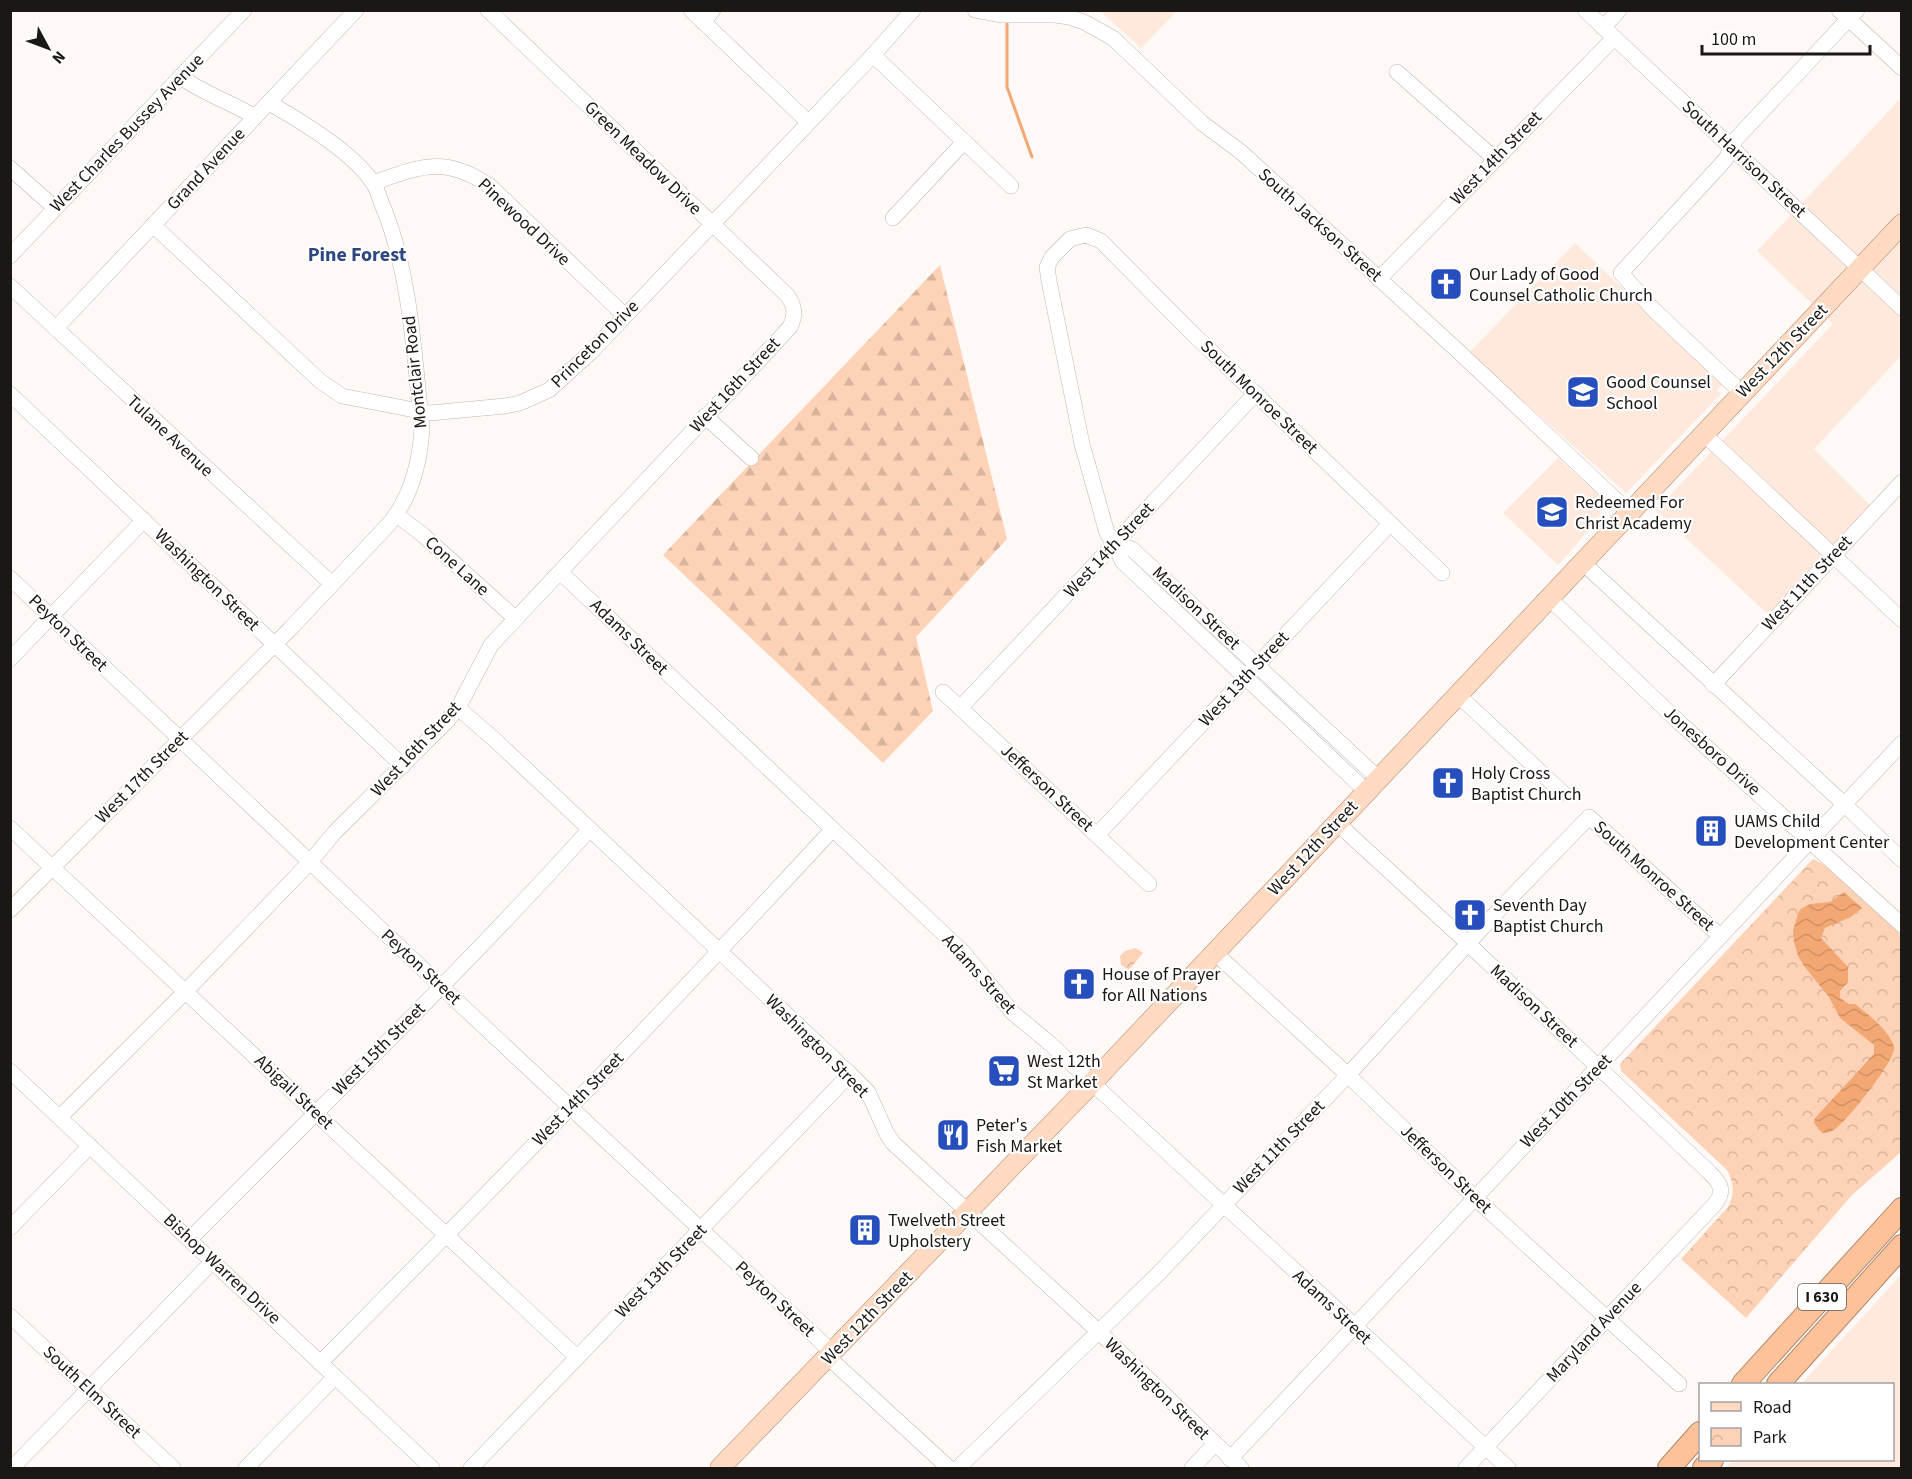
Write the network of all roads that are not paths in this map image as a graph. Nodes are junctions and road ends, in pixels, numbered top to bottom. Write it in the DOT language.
graph roads {
  1 [pos="244,10"];
  2 [pos="356,10"];
  3 [pos="488,10"];
  4 [pos="691,10"];
  5 [pos="913,10"];
  6 [pos="975,10"];
  7 [pos="1584,10"];
  8 [pos="1619,10"];
  9 [pos="1848,14"];
  10 [pos="708,16"];
  11 [pos="1609,33"];
  12 [pos="873,55"];
  13 [pos="1902,68"];
  14 [pos="1397,72"];
  15 [pos="181,77"];
  16 [pos="269,103"];
  17 [pos="255,117"];
  18 [pos="808,122"];
  19 [pos="964,142"];
  20 [pos="1732,148"];
  21 [pos="1495,159"];
  22 [pos="10,168"];
  23 [pos="373,183"];
  24 [pos="1011,186"];
  25 [pos="56,208"];
  26 [pos="893,218"];
  27 [pos="713,224"];
  28 [pos="1902,224"];
  29 [pos="153,225"];
  30 [pos="1070,238"];
  31 [pos="10,256"];
  32 [pos="1859,269"];
  33 [pos="1379,279"];
  34 [pos="10,286"];
  35 [pos="1902,308"];
  36 [pos="794,309"];
  37 [pos="624,315"];
  38 [pos="57,327"];
  39 [pos="1256,393"];
  40 [pos="1742,393"];
  41 [pos="10,394"];
  42 [pos="420,411"];
  43 [pos="705,416"];
  44 [pos="1704,434"];
  45 [pos="751,458"];
  46 [pos="1902,482"];
  47 [pos="1629,512"];
  48 [pos="397,515"];
  49 [pos="144,520"];
  50 [pos="1390,524"];
  51 [pos="1114,544"];
  52 [pos="1833,555"];
  53 [pos="1583,563"];
  54 [pos="560,572"];
  55 [pos="1442,573"];
  56 [pos="10,578"];
  57 [pos="332,584"];
  58 [pos="1550,599"];
  59 [pos="51,617"];
  60 [pos="515,618"];
  61 [pos="1902,620"];
  62 [pos="274,643"];
  63 [pos="10,658"];
  64 [pos="1257,665"];
  65 [pos="1245,678"];
  66 [pos="1713,685"];
  67 [pos="943,692"];
  68 [pos="1458,695"];
  69 [pos="961,707"];
  70 [pos="458,708"];
  71 [pos="180,739"];
  72 [pos="1902,743"];
  73 [pos="403,766"];
  74 [pos="1372,784"];
  75 [pos="1563,793"];
  76 [pos="1844,804"];
  77 [pos="1589,817"];
  78 [pos="1337,823"];
  79 [pos="10,828"];
  80 [pos="590,829"];
  81 [pos="832,830"];
  82 [pos="1097,835"];
  83 [pos="1809,840"];
  84 [pos="1902,860"];
  85 [pos="310,862"];
  86 [pos="54,867"];
  87 [pos="1149,884"];
  88 [pos="10,910"];
  89 [pos="1902,925"];
  90 [pos="1719,935"];
  91 [pos="1468,944"];
  92 [pos="720,951"];
  93 [pos="1215,953"];
  94 [pos="441,986"];
  95 [pos="186,991"];
  96 [pos="1599,1066"];
  97 [pos="10,1071"];
  98 [pos="850,1074"];
  99 [pos="1348,1075"];
  100 [pos="1092,1083"];
  101 [pos="570,1107"];
  102 [pos="315,1113"];
  103 [pos="60,1117"];
  104 [pos="90,1146"];
  105 [pos="1721,1194"];
  106 [pos="1475,1198"];
  107 [pos="1223,1206"];
  108 [pos="1902,1209"];
  109 [pos="969,1212"];
  110 [pos="10,1228"];
  111 [pos="701,1231"];
  112 [pos="446,1236"];
  113 [pos="190,1239"];
  114 [pos="1902,1246"];
  115 [pos="213,1261"];
  116 [pos="10,1316"];
  117 [pos="1607,1317"];
  118 [pos="1354,1328"];
  119 [pos="1098,1331"];
  120 [pos="831,1356"];
  121 [pos="577,1357"];
  122 [pos="320,1363"];
  123 [pos="336,1377"];
  124 [pos="1744,1383"];
  125 [pos="1779,1383"];
  126 [pos="1679,1384"];
  127 [pos="89,1390"];
  128 [pos="1699,1435"];
  129 [pos="1215,1444"];
  130 [pos="1486,1447"];
  131 [pos="1235,1464"];
  132 [pos="12,1468"];
  133 [pos="173,1468"];
  134 [pos="246,1468"];
  135 [pos="432,1468"];
  136 [pos="471,1468"];
  137 [pos="720,1468"];
  138 [pos="948,1468"];
  139 [pos="958,1468"];
  140 [pos="1192,1468"];
  141 [pos="1466,1468"];
  142 [pos="1508,1468"];
  143 [pos="1669,1468"];
  1 -- 15 [label="street, West Charles Bussey Avenue"];
  2 -- 16 [label="street, Grand Avenue"];
  3 -- 27 [label="street, Green Meadow Drive"];
  4 -- 10 [label="street"];
  5 -- 12 [label="street, Princeton Drive"];
  6 -- 33 [label="street, South Jackson Street"];
  7 -- 11 [label="street, South Harrison Street"];
  8 -- 11 [label="street, West 14th Street"];
  9 -- 13 [label="street"];
  9 -- 20 [label="street"];
  10 -- 18 [label="street"];
  11 -- 20 [label="street, South Harrison Street"];
  11 -- 21 [label="street, West 14th Street"];
  12 -- 18 [label="street, Princeton Drive"];
  12 -- 19 [label="street"];
  14 -- 21 [label="street"];
  15 -- 17 [label="street"];
  15 -- 25 [label="street, West Charles Bussey Avenue"];
  16 -- 17 [label="street, Grand Avenue"];
  16 -- 23 [label="street, Montclair Road"];
  17 -- 29 [label="street, Grand Avenue"];
  18 -- 27 [label="street, Princeton Drive"];
  19 -- 24 [label="street"];
  19 -- 26 [label="street"];
  20 -- 32 [label="street, South Harrison Street"];
  20 -- 40 [label="street"];
  21 -- 33 [label="street, West 14th Street"];
  22 -- 25 [label="street"];
  23 -- 37 [label="street, Pinewood Drive"];
  23 -- 42 [label="street, Montclair Road"];
  25 -- 31 [label="street, West Charles Bussey Avenue"];
  27 -- 36 [label="street, Green Meadow Drive"];
  27 -- 37 [label="street, Princeton Drive"];
  28 -- 32 [label="main road, West 12th Street"];
  29 -- 38 [label="street, Grand Avenue"];
  29 -- 42 [label="street, Princeton Drive"];
  30 -- 39 [label="street, South Monroe Street"];
  30 -- 51 [label="street, Madison Street"];
  32 -- 35 [label="street, South Harrison Street"];
  32 -- 40 [label="main road, West 12th Street"];
  33 -- 47 [label="street, South Jackson Street"];
  34 -- 38 [label="street, Tulane Avenue"];
  36 -- 43 [label="street, West 16th Street"];
  37 -- 42 [label="street, Princeton Drive"];
  38 -- 57 [label="street, Tulane Avenue"];
  39 -- 50 [label="street, South Monroe Street"];
  39 -- 51 [label="street, West 14th Street"];
  40 -- 44 [label="main road, West 12th Street"];
  41 -- 49 [label="street, Washington Street"];
  42 -- 48 [label="street, Montclair Road"];
  43 -- 45 [label="street"];
  43 -- 54 [label="street, West 16th Street"];
  44 -- 47 [label="main road, West 12th Street"];
  44 -- 52 [label="street"];
  46 -- 52 [label="street, West 11th Street"];
  47 -- 53 [label="main road, West 12th Street"];
  48 -- 57 [label="street, Montclair Road"];
  48 -- 60 [label="street, Cone Lane"];
  49 -- 59 [label="street"];
  49 -- 62 [label="street, Washington Street"];
  50 -- 55 [label="street, South Monroe Street"];
  50 -- 64 [label="street, West 13th Street"];
  51 -- 64 [label="street, Madison Street"];
  51 -- 65 [label="street, Madison Street"];
  51 -- 69 [label="street, West 14th Street"];
  52 -- 61 [label="street"];
  52 -- 66 [label="street, West 11th Street"];
  53 -- 58 [label="main road, West 12th Street"];
  53 -- 66 [label="street"];
  54 -- 60 [label="street, West 16th Street"];
  54 -- 81 [label="street, Adams Street"];
  56 -- 59 [label="street, Peyton Street"];
  57 -- 62 [label="street, Montclair Road"];
  58 -- 68 [label="main road, West 12th Street"];
  58 -- 83 [label="street, Jonesboro Drive"];
  59 -- 63 [label="street"];
  59 -- 71 [label="street, Peyton Street"];
  60 -- 70 [label="street, West 16th Street"];
  62 -- 71 [label="street, West 17th Street"];
  62 -- 73 [label="street, Washington Street"];
  64 -- 65 [label="street, West 13th Street"];
  64 -- 74 [label="street, Madison Street"];
  65 -- 74 [label="street, Madison Street"];
  65 -- 82 [label="street, West 13th Street"];
  66 -- 76 [label="street"];
  67 -- 69 [label="street, Jefferson Street"];
  68 -- 74 [label="main road, West 12th Street"];
  68 -- 75 [label="street"];
  69 -- 82 [label="street, Jefferson Street"];
  70 -- 73 [label="street, West 16th Street"];
  70 -- 80 [label="street, Washington Street"];
  71 -- 85 [label="street, Peyton Street"];
  71 -- 86 [label="street, West 17th Street"];
  72 -- 76 [label="street, West 10th Street"];
  73 -- 85 [label="street, West 16th Street"];
  74 -- 78 [label="main road, West 12th Street"];
  76 -- 83 [label="street, West 10th Street"];
  76 -- 84 [label="street"];
  77 -- 90 [label="street, South Monroe Street"];
  77 -- 91 [label="street, West 11th Street"];
  78 -- 91 [label="street, Madison Street"];
  78 -- 93 [label="main road, West 12th Street"];
  79 -- 86 [label="street, Abigail Street"];
  80 -- 92 [label="street, Washington Street"];
  80 -- 94 [label="street, West 15th Street"];
  81 -- 92 [label="street, West 14th Street"];
  81 -- 100 [label="street, Adams Street"];
  82 -- 87 [label="street, Jefferson Street"];
  83 -- 89 [label="street, Jonesboro Drive"];
  83 -- 90 [label="street, West 10th Street"];
  85 -- 94 [label="street, Peyton Street"];
  85 -- 95 [label="street, West 16th Street"];
  86 -- 88 [label="street, West 17th Street"];
  86 -- 95 [label="street, Abigail Street"];
  90 -- 96 [label="street, West 10th Street"];
  91 -- 96 [label="street, Madison Street"];
  91 -- 99 [label="street, West 11th Street"];
  92 -- 98 [label="street, Washington Street"];
  92 -- 101 [label="street, West 14th Street"];
  93 -- 99 [label="street, Jefferson Street"];
  93 -- 100 [label="main road, West 12th Street"];
  94 -- 101 [label="street, Peyton Street"];
  94 -- 102 [label="street, West 15th Street"];
  95 -- 102 [label="street, Abigail Street"];
  95 -- 103 [label="street, West 16th Street"];
  96 -- 105 [label="street, Madison Street"];
  96 -- 106 [label="street, West 10th Street"];
  97 -- 103 [label="street, Bishop Warren Drive"];
  98 -- 109 [label="street, Washington Street"];
  98 -- 111 [label="street, West 13th Street"];
  99 -- 106 [label="street, Jefferson Street"];
  99 -- 107 [label="street, West 11th Street"];
  100 -- 107 [label="street, Adams Street"];
  100 -- 109 [label="main road, West 12th Street"];
  101 -- 111 [label="street, Peyton Street"];
  101 -- 112 [label="street, West 14th Street"];
  102 -- 112 [label="street, Abigail Street"];
  102 -- 113 [label="street, West 15th Street"];
  103 -- 104 [label="street, Bishop Warren Drive"];
  104 -- 110 [label="street"];
  104 -- 113 [label="street, Bishop Warren Drive"];
  105 -- 117 [label="street, Maryland Avenue"];
  106 -- 117 [label="street, Jefferson Street"];
  106 -- 118 [label="street, West 10th Street"];
  107 -- 118 [label="street, Adams Street"];
  107 -- 119 [label="street, West 11th Street"];
  108 -- 124 [label="highway, I 630"];
  109 -- 119 [label="street, Washington Street"];
  109 -- 120 [label="main road, West 12th Street"];
  111 -- 120 [label="street, Peyton Street"];
  111 -- 121 [label="street, West 13th Street"];
  112 -- 121 [label="street, Abigail Street"];
  112 -- 122 [label="street, West 14th Street"];
  113 -- 115 [label="street, Bishop Warren Drive"];
  114 -- 125 [label="highway, I 630"];
  115 -- 122 [label="street, Bishop Warren Drive"];
  115 -- 127 [label="street"];
  116 -- 127 [label="street, South Elm Street"];
  117 -- 126 [label="street, Jefferson Street"];
  117 -- 130 [label="street, Maryland Avenue"];
  118 -- 130 [label="street, Adams Street"];
  118 -- 131 [label="street, West 10th Street"];
  119 -- 129 [label="street, Washington Street"];
  119 -- 139 [label="street, West 11th Street"];
  120 -- 137 [label="main road, West 12th Street"];
  120 -- 138 [label="street, Peyton Street"];
  121 -- 136 [label="street, West 13th Street"];
  122 -- 123 [label="street, Bishop Warren Drive"];
  123 -- 134 [label="street"];
  123 -- 135 [label="street, Bishop Warren Drive"];
  127 -- 132 [label="street"];
  127 -- 133 [label="street, South Elm Street"];
  128 -- 143 [label="highway"];
  129 -- 131 [label="street, Washington Street"];
  129 -- 140 [label="street"];
  130 -- 141 [label="street, Maryland Avenue"];
  130 -- 142 [label="street, Adams Street"];
}
